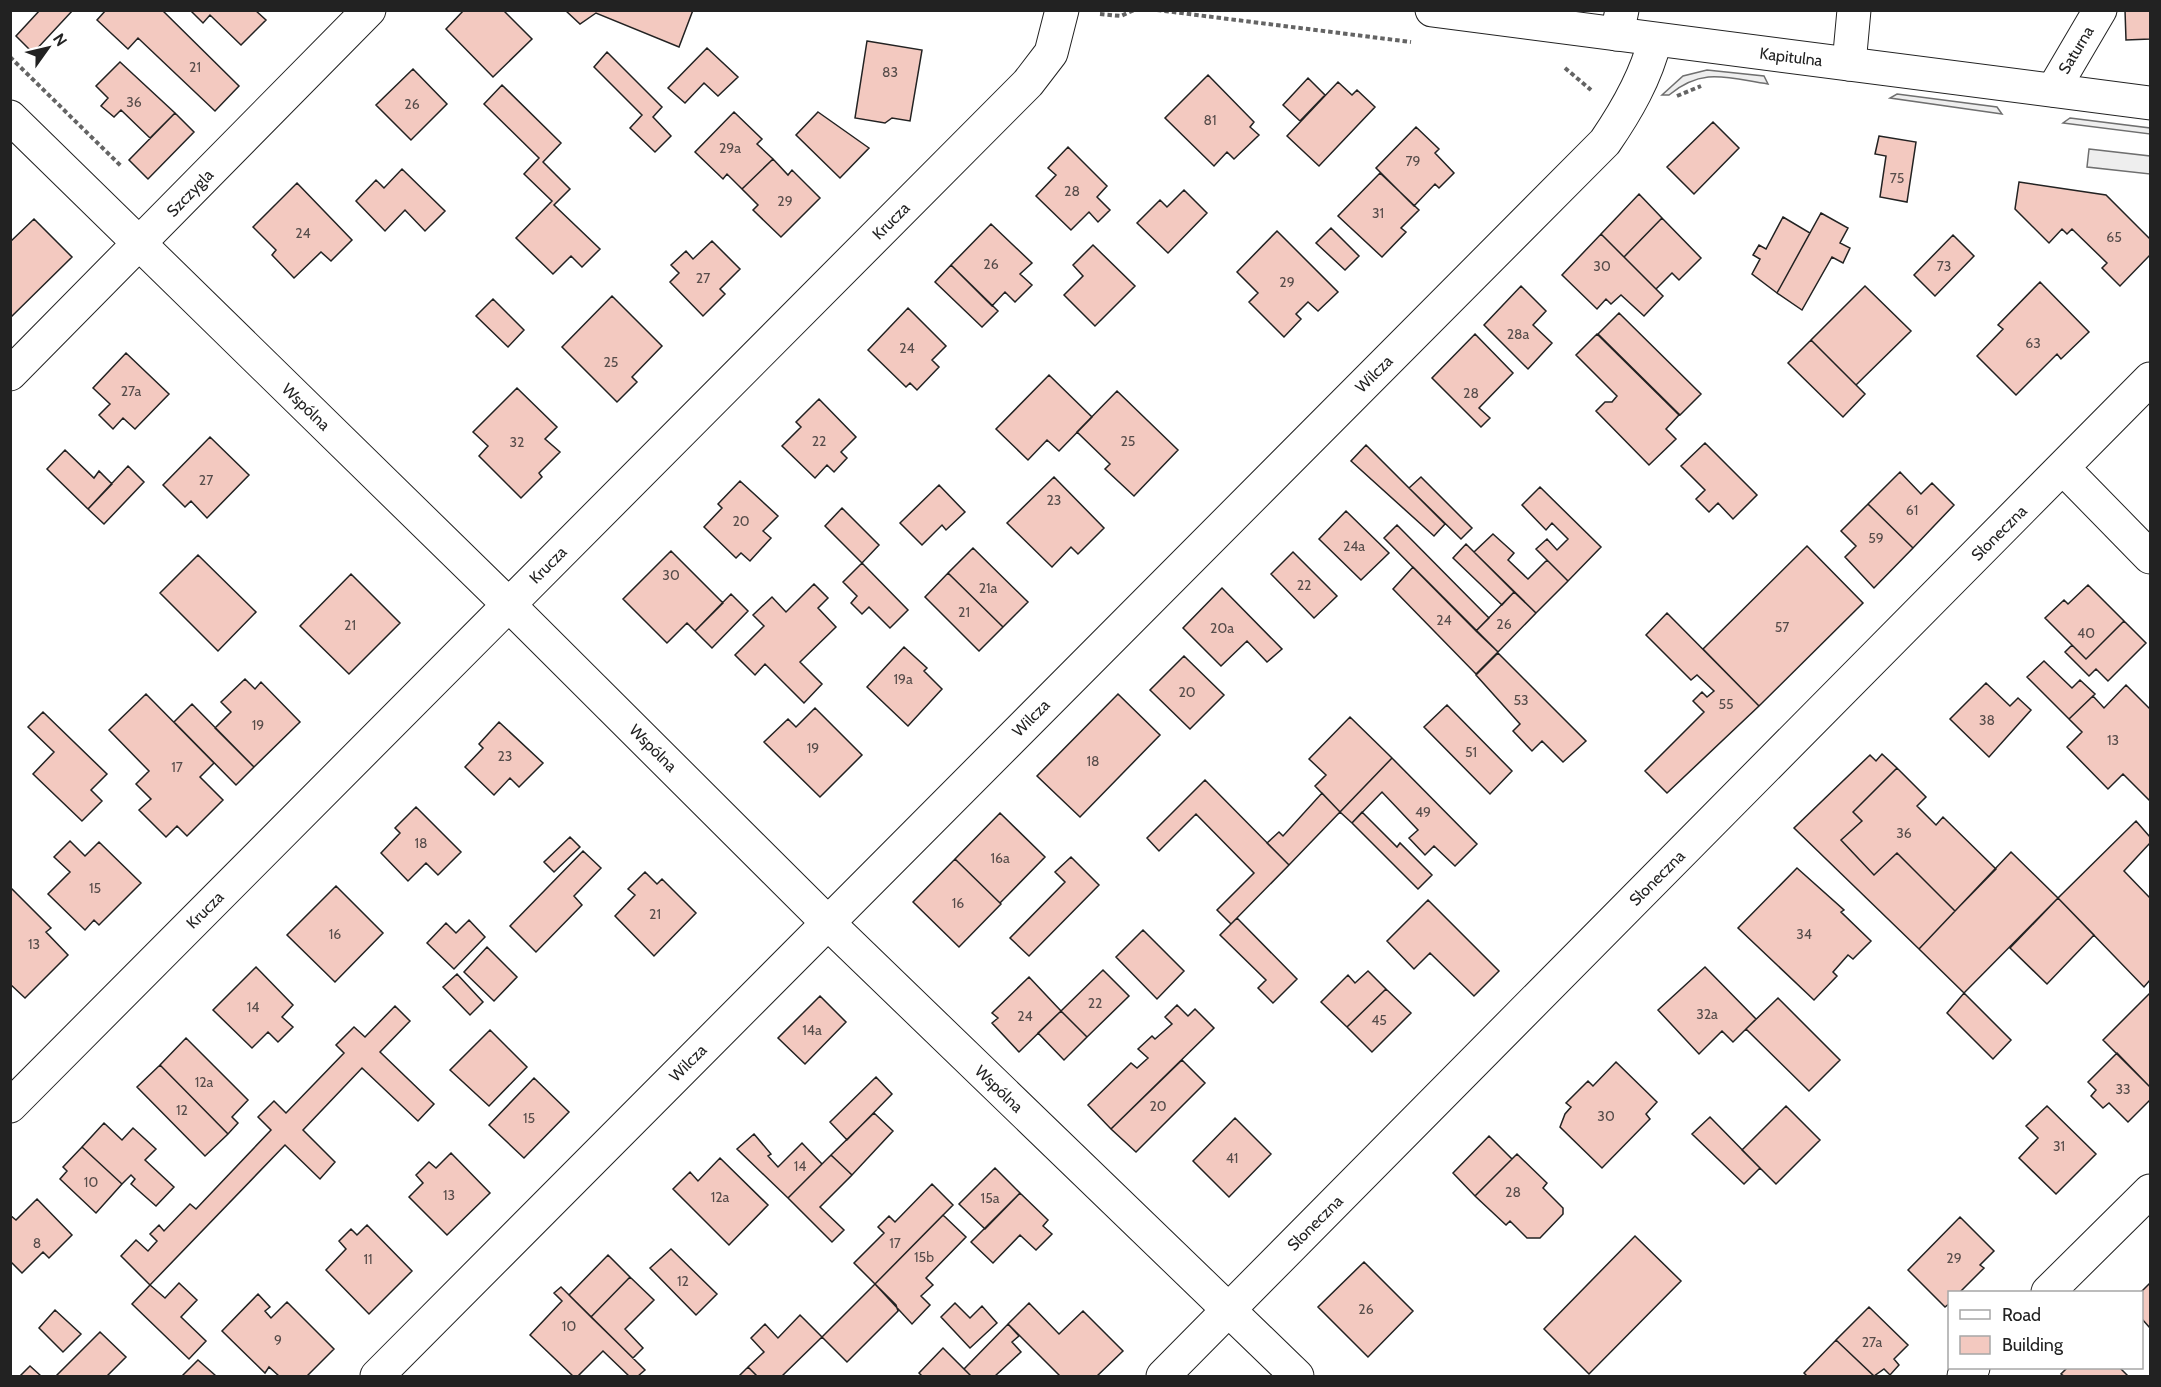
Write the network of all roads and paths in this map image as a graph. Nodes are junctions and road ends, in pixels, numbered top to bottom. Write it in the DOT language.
graph roads {
  1 [pos="369,10"];
  2 [pos="1134,10"];
  3 [pos="1432,10"];
  4 [pos="1854,10"];
  5 [pos="2100,10"];
  6 [pos="1076,12"];
  7 [pos="1619,22"];
  8 [pos="1655,40"];
  9 [pos="10,57"];
  10 [pos="1849,64"];
  11 [pos="2053,90"];
  12 [pos="2151,103"];
  13 [pos="10,117"];
  14 [pos="106,151"];
  15 [pos="140,244"];
  16 [pos="10,374"];
  17 [pos="2151,379"];
  18 [pos="2063,468"];
  19 [pos="2151,557"];
  20 [pos="509,605"];
  21 [pos="828,923"];
  22 [pos="10,1106"];
  23 [pos="2151,1191"];
  24 [pos="2050,1291"];
  25 [pos="1228,1311"];
  26 [pos="377,1377"];
  27 [pos="1163,1377"];
  28 [pos="1297,1377"];
  1 -- 15 [label="street, Szczygla"];
  2 -- 6 [label="path"];
  3 -- 7 [label="street, Kapitulna"];
  4 -- 10 [label="street"];
  5 -- 11 [label="street, Saturna"];
  6 -- 20 [label="street, Krucza"];
  7 -- 8 [label="street, Kapitulna"];
  8 -- 10 [label="street, Kapitulna"];
  8 -- 21 [label="street, Wilcza"];
  9 -- 14 [label="path"];
  10 -- 11 [label="street, Kapitulna"];
  11 -- 12 [label="street, Kapitulna"];
  13 -- 15 [label="street, Wspólna"];
  15 -- 16 [label="street, Szczygla"];
  15 -- 20 [label="street, Wspólna"];
  17 -- 18 [label="street, Słoneczna"];
  18 -- 19 [label="street"];
  18 -- 25 [label="street, Słoneczna"];
  20 -- 21 [label="street, Wspólna"];
  20 -- 22 [label="street, Krucza"];
  21 -- 25 [label="street, Wspólna"];
  21 -- 26 [label="street, Wilcza"];
  23 -- 24 [label="street"];
  25 -- 27 [label="street, Słoneczna"];
  25 -- 28 [label="street, Wspólna"];
}
